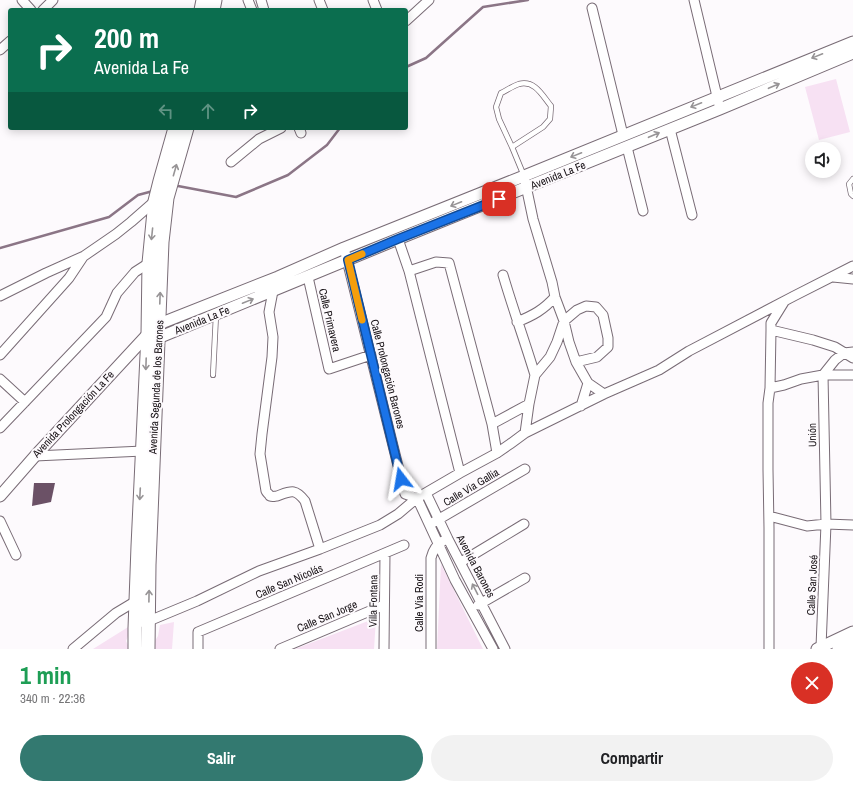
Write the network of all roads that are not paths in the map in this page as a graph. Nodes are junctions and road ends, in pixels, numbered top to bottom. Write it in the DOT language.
graph roads {
  1 [pos="22,0"];
  2 [pos="53,0"];
  3 [pos="429,0"];
  4 [pos="694,0"];
  5 [pos="29,8"];
  6 [pos="45,8"];
  7 [pos="592,8"];
  8 [pos="408,19"];
  9 [pos="853,42"];
  10 [pos="853,53"];
  11 [pos="717,97"];
  12 [pos="720,109"];
  13 [pos="670,128"];
  14 [pos="174,130"];
  15 [pos="186,130"];
  16 [pos="277,130"];
  17 [pos="623,135"];
  18 [pos="512,147"];
  19 [pos="627,147"];
  20 [pos="231,162"];
  21 [pos="524,176"];
  22 [pos="853,178"];
  23 [pos="527,187"];
  24 [pos="853,196"];
  25 [pos="155,201"];
  26 [pos="644,211"];
  27 [pos="692,215"];
  28 [pos="398,239"];
  29 [pos="344,248"];
  30 [pos="84,256"];
  31 [pos="348,260"];
  32 [pos="149,263"];
  33 [pos="853,266"];
  34 [pos="409,271"];
  35 [pos="503,275"];
  36 [pos="278,277"];
  37 [pos="308,277"];
  38 [pos="832,277"];
  39 [pos="853,279"];
  40 [pos="273,292"];
  41 [pos="0,296"];
  42 [pos="555,297"];
  43 [pos="784,301"];
  44 [pos="216,314"];
  45 [pos="517,322"];
  46 [pos="564,322"];
  47 [pos="159,324"];
  48 [pos="771,330"];
  49 [pos="153,336"];
  50 [pos="848,353"];
  51 [pos="0,355"];
  52 [pos="371,355"];
  53 [pos="853,358"];
  54 [pos="576,362"];
  55 [pos="213,375"];
  56 [pos="823,375"];
  57 [pos="853,375"];
  58 [pos="535,376"];
  59 [pos="0,379"];
  60 [pos="588,383"];
  61 [pos="770,388"];
  62 [pos="604,394"];
  63 [pos="25,402"];
  64 [pos="529,404"];
  65 [pos="581,406"];
  66 [pos="492,424"];
  67 [pos="0,428"];
  68 [pos="524,433"];
  69 [pos="142,451"];
  70 [pos="497,453"];
  71 [pos="34,456"];
  72 [pos="525,469"];
  73 [pos="460,473"];
  74 [pos="426,493"];
  75 [pos="0,496"];
  76 [pos="417,498"];
  77 [pos="769,516"];
  78 [pos="853,517"];
  79 [pos="439,520"];
  80 [pos="0,521"];
  81 [pos="524,524"];
  82 [pos="826,524"];
  83 [pos="842,524"];
  84 [pos="430,525"];
  85 [pos="853,525"];
  86 [pos="448,539"];
  87 [pos="439,544"];
  88 [pos="404,545"];
  89 [pos="320,549"];
  90 [pos="385,553"];
  91 [pos="16,555"];
  92 [pos="461,562"];
  93 [pos="525,578"];
  94 [pos="136,601"];
  95 [pos="482,603"];
  96 [pos="384,606"];
  97 [pos="472,609"];
  98 [pos="148,621"];
  99 [pos="135,628"];
  100 [pos="853,632"];
  101 [pos="853,642"];
  102 [pos="819,648"];
  103 [pos="73,649"];
  104 [pos="135,649"];
  105 [pos="148,649"];
  106 [pos="198,649"];
  107 [pos="280,649"];
  108 [pos="384,649"];
  109 [pos="431,649"];
  110 [pos="493,649"];
  111 [pos="505,649"];
  112 [pos="769,649"];
  113 [pos="839,649"];
  1 -- 5 [label="street"];
  2 -- 6 [label="street"];
  3 -- 8 [label="street"];
  4 -- 11 [label="street"];
  7 -- 17 [label="street"];
  9 -- 11 [label="street, Avenida La Fe, one-way"];
  12 -- 10 [label="street, Avenida La Fe, one-way"];
  11 -- 12 [label="street"];
  11 -- 17 [label="street, Avenida La Fe, one-way"];
  12 -- 13 [label="street, Avenida La Fe"];
  19 -- 13 [label="street, Avenida La Fe, one-way"];
  13 -- 27 [label="street"];
  14 -- 25 [label="main road, Avenida Segunda de los Barones"];
  47 -- 15 [label="main road, Avenida Segunda de los Barones, one-way"];
  16 -- 20 [label="street"];
  17 -- 21 [label="street, Avenida La Fe, one-way"];
  18 -- 18 [label="lane"];
  18 -- 21 [label="lane"];
  19 -- 23 [label="street, Avenida La Fe"];
  19 -- 26 [label="street"];
  21 -- 23 [label="street"];
  21 -- 29 [label="street, Avenida La Fe, one-way"];
  22 -- 24 [label="lane"];
  23 -- 28 [label="street, Avenida La Fe"];
  23 -- 42 [label="street"];
  25 -- 30 [label="street"];
  25 -- 32 [label="main road, Avenida Segunda de los Barones, one-way"];
  28 -- 31 [label="street, Avenida La Fe"];
  28 -- 34 [label="street"];
  29 -- 31 [label="street, Calle Prolongación Barones"];
  29 -- 36 [label="street, Avenida La Fe"];
  30 -- 41 [label="street"];
  30 -- 51 [label="street"];
  31 -- 37 [label="street, Avenida La Fe"];
  31 -- 52 [label="street, Calle Prolongación Barones"];
  32 -- 49 [label="main road, Avenida Segunda de los Barones"];
  32 -- 63 [label="street"];
  33 -- 38 [label="street"];
  34 -- 66 [label="street"];
  34 -- 73 [label="street"];
  35 -- 45 [label="street"];
  36 -- 40 [label="street"];
  36 -- 47 [label="street, Avenida La Fe"];
  37 -- 40 [label="street, Avenida La Fe"];
  37 -- 52 [label="street, Calle Primavera"];
  38 -- 39 [label="street"];
  38 -- 43 [label="street"];
  44 -- 40 [label="street, Avenida La Fe, one-way"];
  40 -- 89 [label="street"];
  42 -- 45 [label="street"];
  42 -- 46 [label="street"];
  43 -- 48 [label="street"];
  43 -- 62 [label="street"];
  44 -- 49 [label="street, Avenida La Fe"];
  44 -- 55 [label="lane"];
  45 -- 58 [label="street"];
  46 -- 54 [label="street"];
  46 -- 54 [label="street"];
  46 -- 58 [label="street"];
  47 -- 49 [label="main road, Avenida Segunda de los Barones"];
  48 -- 50 [label="street"];
  48 -- 61 [label="street"];
  49 -- 69 [label="main road, Avenida Segunda de los Barones, one-way"];
  49 -- 71 [label="street, Avenida Prolongación La Fe"];
  98 -- 49 [label="main road, Avenida Segunda de los Barones, one-way"];
  50 -- 53 [label="street"];
  50 -- 56 [label="street"];
  52 -- 76 [label="street, Calle Prolongación Barones"];
  54 -- 60 [label="street"];
  56 -- 57 [label="street"];
  56 -- 61 [label="street"];
  56 -- 82 [label="street, Unión"];
  58 -- 64 [label="street"];
  59 -- 63 [label="street"];
  60 -- 62 [label="street"];
  60 -- 65 [label="street"];
  61 -- 77 [label="street"];
  62 -- 65 [label="street"];
  63 -- 67 [label="street"];
  64 -- 66 [label="street"];
  64 -- 68 [label="street"];
  65 -- 68 [label="street"];
  66 -- 70 [label="street"];
  68 -- 70 [label="street"];
  69 -- 71 [label="street"];
  69 -- 94 [label="main road, Avenida Segunda de los Barones, one-way"];
  70 -- 73 [label="street"];
  71 -- 75 [label="street, Avenida Prolongación La Fe"];
  72 -- 79 [label="street, Calle Vía Gallia"];
  73 -- 74 [label="street"];
  74 -- 76 [label="street"];
  74 -- 79 [label="street, Avenida Barones"];
  76 -- 84 [label="street, Avenida Barones"];
  76 -- 89 [label="street"];
  77 -- 82 [label="street"];
  77 -- 112 [label="street"];
  78 -- 83 [label="street"];
  79 -- 84 [label="street, Calle Vía Gallia"];
  79 -- 86 [label="street, Avenida Barones"];
  80 -- 91 [label="street"];
  81 -- 92 [label="street"];
  82 -- 83 [label="street"];
  82 -- 102 [label="street, Calle San José"];
  83 -- 85 [label="street"];
  84 -- 87 [label="street, Avenida Barones"];
  86 -- 87 [label="street"];
  86 -- 92 [label="street, Avenida Barones"];
  87 -- 97 [label="street, Avenida Barones"];
  87 -- 109 [label="street, Calle Vía Rodi"];
  88 -- 90 [label="street, Calle San Nicolás"];
  89 -- 98 [label="street"];
  90 -- 96 [label="street, Villa Fontana"];
  90 -- 106 [label="street, Calle San Nicolás"];
  95 -- 92 [label="street, Avenida Barones, one-way"];
  93 -- 95 [label="street"];
  94 -- 99 [label="main road, Avenida Segunda de los Barones"];
  94 -- 103 [label="street"];
  95 -- 97 [label="street"];
  95 -- 111 [label="street, Avenida Barones"];
  96 -- 107 [label="street, Calle San Jorge"];
  96 -- 108 [label="street, Villa Fontana"];
  97 -- 110 [label="street, Avenida Barones"];
  98 -- 99 [label="street"];
  98 -- 105 [label="main road, Avenida Segunda de los Barones"];
  99 -- 104 [label="main road, Avenida Segunda de los Barones"];
  100 -- 102 [label="street"];
  101 -- 113 [label="main road"];
}
